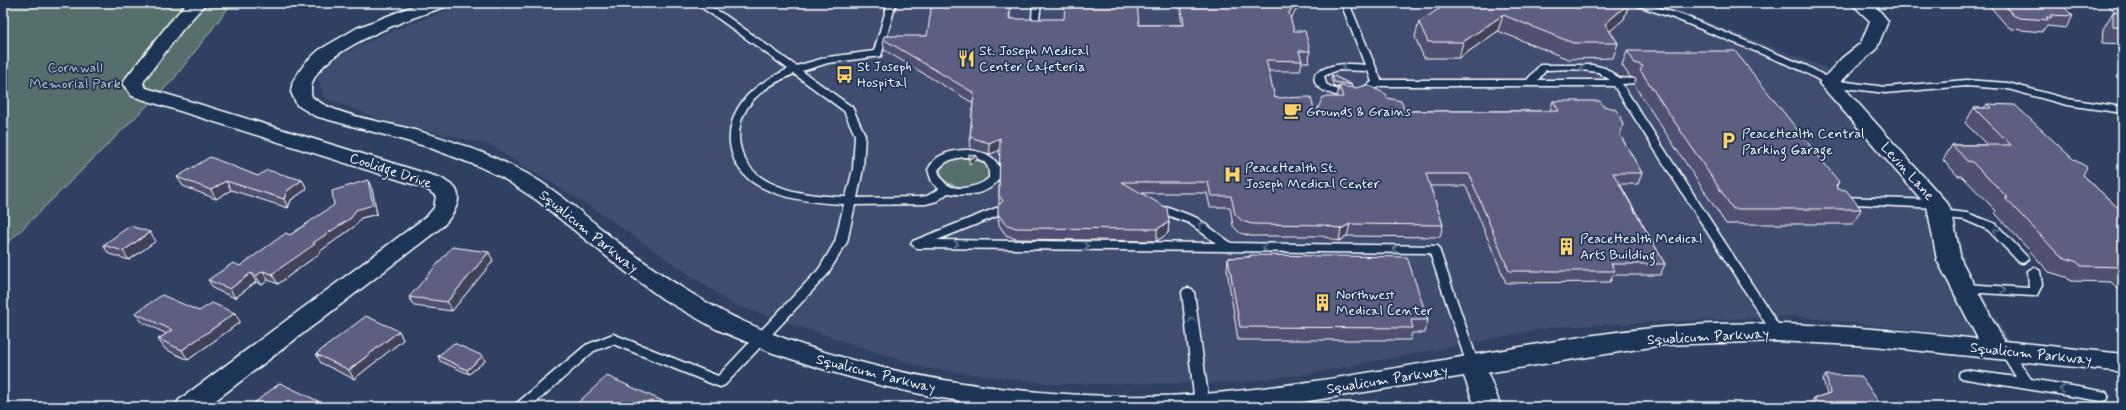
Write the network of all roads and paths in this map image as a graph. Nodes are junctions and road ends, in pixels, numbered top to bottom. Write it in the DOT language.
graph roads {
  1 [pos="197,3"];
  2 [pos="439,3"];
  3 [pos="698,3"];
  4 [pos="892,3"];
  5 [pos="1037,3"];
  6 [pos="1345,3"];
  7 [pos="1634,3"];
  8 [pos="1860,3"];
  9 [pos="1036,17"];
  10 [pos="1371,69"];
  11 [pos="795,70"];
  12 [pos="1632,81"];
  13 [pos="1531,82"];
  14 [pos="1616,82"];
  15 [pos="1377,83"];
  16 [pos="1829,83"];
  17 [pos="2123,110"];
  18 [pos="946,189"];
  19 [pos="1834,201"];
  20 [pos="850,202"];
  21 [pos="1939,209"];
  22 [pos="1168,211"];
  23 [pos="996,212"];
  24 [pos="1228,247"];
  25 [pos="2023,259"];
  26 [pos="2034,271"];
  27 [pos="1964,288"];
  28 [pos="1188,292"];
  29 [pos="1777,332"];
  30 [pos="763,338"];
  31 [pos="2001,350"];
  32 [pos="2123,363"];
  33 [pos="1473,366"];
  34 [pos="1965,375"];
  35 [pos="2027,383"];
  36 [pos="2101,396"];
  37 [pos="967,401"];
  38 [pos="1271,402"];
  39 [pos="1202,404"];
  40 [pos="188,407"];
  41 [pos="522,407"];
  42 [pos="1488,407"];
  1 -- 40 [label="street, Coolidge Drive"];
  2 -- 30 [label="street, Squalicum Parkway"];
  3 -- 11 [label="lane"];
  4 -- 11 [label="lane"];
  5 -- 9 [label="lane"];
  6 -- 10 [label="lane"];
  7 -- 16 [label="lane"];
  8 -- 16 [label="street"];
  10 -- 15 [label="lane"];
  10 -- 15 [label="lane, one-way"];
  11 -- 20 [label="lane"];
  11 -- 20 [label="lane"];
  12 -- 14 [label="lane"];
  13 -- 14 [label="lane"];
  14 -- 13 [label="lane, one-way"];
  13 -- 15 [label="lane"];
  14 -- 29 [label="lane"];
  16 -- 17 [label="lane"];
  16 -- 21 [label="street, Levin Lane"];
  18 -- 18 [label="lane"];
  18 -- 20 [label="lane"];
  19 -- 21 [label="lane"];
  20 -- 30 [label="lane"];
  25 -- 21 [label="lane, one-way"];
  21 -- 27 [label="street, Levin Lane"];
  24 -- 22 [label="lane, one-way"];
  23 -- 24 [label="lane, one-way"];
  33 -- 24 [label="lane, one-way"];
  27 -- 26 [label="lane, one-way"];
  27 -- 31 [label="street, Levin Lane"];
  39 -- 28 [label="lane, one-way"];
  29 -- 31 [label="street, Squalicum Parkway"];
  29 -- 33 [label="street, Squalicum Parkway"];
  30 -- 37 [label="street, Squalicum Parkway"];
  30 -- 41 [label="lane"];
  31 -- 32 [label="street, Squalicum Parkway"];
  31 -- 35 [label="lane"];
  33 -- 38 [label="street, Squalicum Parkway"];
  33 -- 42 [label="street"];
  34 -- 35 [label="lane"];
  36 -- 35 [label="lane, one-way"];
  37 -- 39 [label="street, Squalicum Parkway"];
  38 -- 39 [label="street, Squalicum Parkway"];
}
